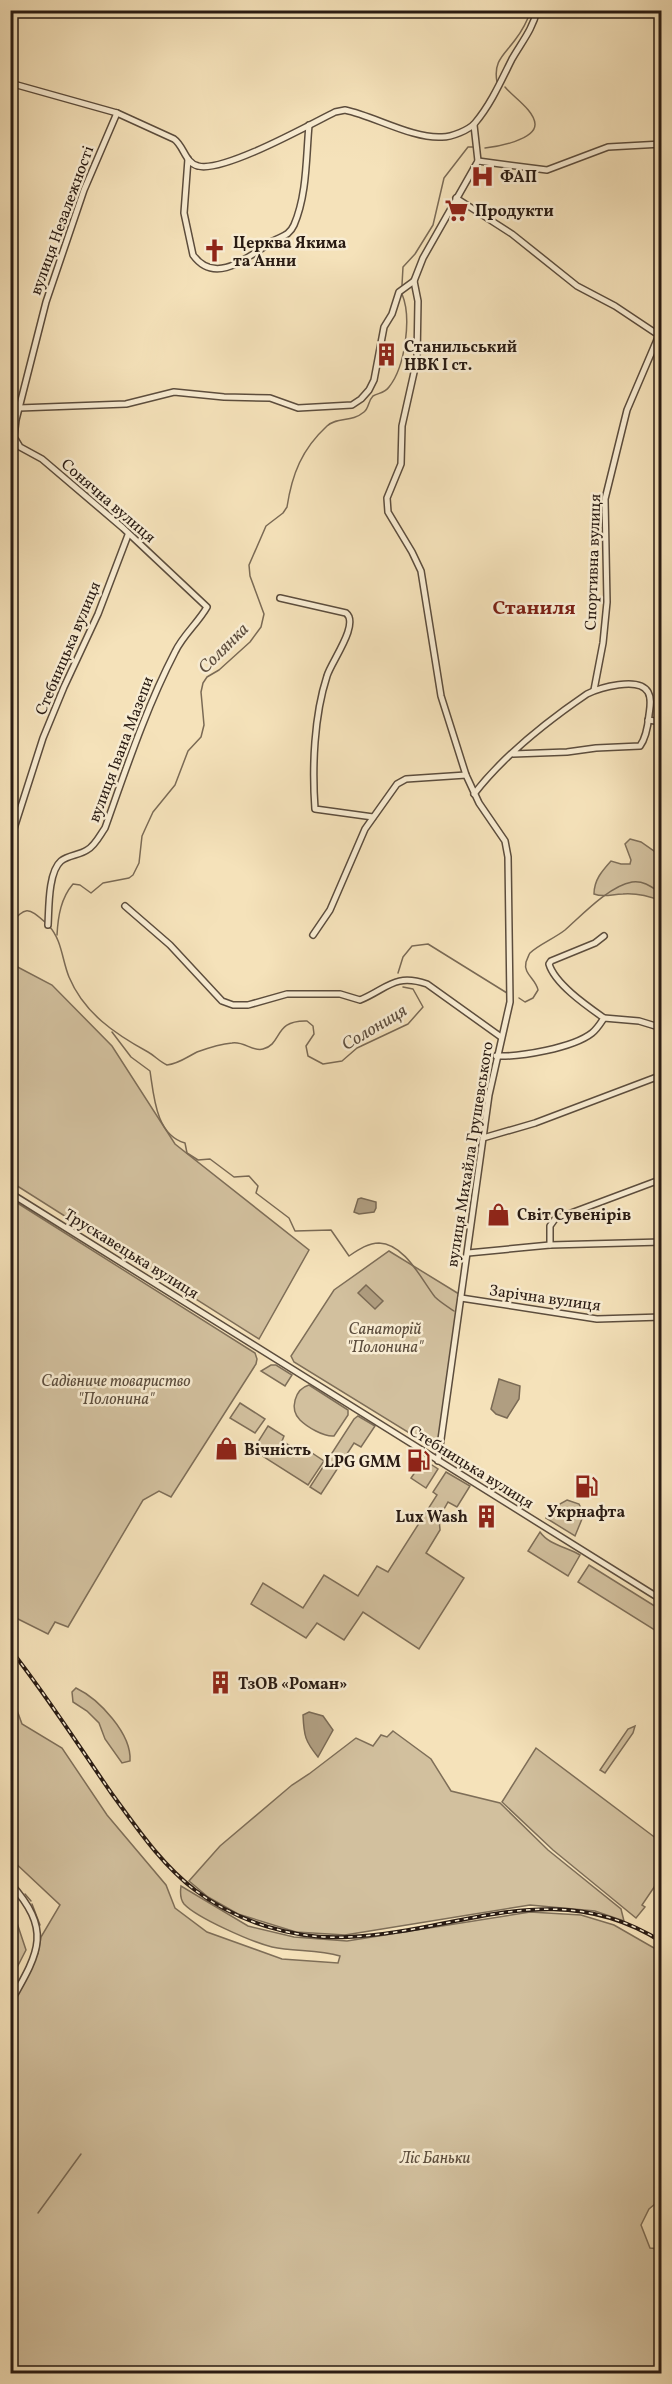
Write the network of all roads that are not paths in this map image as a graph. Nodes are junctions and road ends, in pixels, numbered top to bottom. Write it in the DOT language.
graph roads {
  1 [pos="537,10"];
  2 [pos="10,83"];
  3 [pos="117,113"];
  4 [pos="309,125"];
  5 [pos="474,125"];
  6 [pos="662,144"];
  7 [pos="188,159"];
  8 [pos="478,161"];
  9 [pos="456,198"];
  10 [pos="414,281"];
  11 [pos="660,336"];
  12 [pos="19,408"];
  13 [pos="128,535"];
  14 [pos="280,598"];
  15 [pos="207,607"];
  16 [pos="594,690"];
  17 [pos="648,720"];
  18 [pos="662,722"];
  19 [pos="513,754"];
  20 [pos="466,775"];
  21 [pos="474,794"];
  22 [pos="373,817"];
  23 [pos="10,841"];
  24 [pos="125,906"];
  25 [pos="48,925"];
  26 [pos="313,935"];
  27 [pos="604,936"];
  28 [pos="604,1018"];
  29 [pos="662,1028"];
  30 [pos="501,1037"];
  31 [pos="496,1056"];
  32 [pos="662,1075"];
  33 [pos="483,1138"];
  34 [pos="662,1179"];
  35 [pos="10,1193"];
  36 [pos="662,1242"];
  37 [pos="550,1245"];
  38 [pos="468,1253"];
  39 [pos="461,1298"];
  40 [pos="662,1317"];
  41 [pos="267,1354"];
  42 [pos="439,1458"];
  43 [pos="662,1600"];
  44 [pos="10,1883"];
  45 [pos="10,2003"];
  1 -- 5 [label="street"];
  2 -- 3 [label="street"];
  3 -- 7 [label="street"];
  3 -- 12 [label="street, вулиця Незалежності"];
  4 -- 5 [label="street"];
  4 -- 7 [label="street"];
  4 -- 7 [label="street"];
  5 -- 8 [label="street"];
  6 -- 8 [label="street"];
  8 -- 9 [label="street"];
  9 -- 10 [label="street"];
  9 -- 11 [label="street"];
  10 -- 12 [label="street"];
  10 -- 20 [label="street, вулиця Михайла Грушевського"];
  11 -- 16 [label="street, Спортивна вулиця"];
  12 -- 13 [label="street, Сонячна вулиця"];
  13 -- 15 [label="street, Сонячна вулиця"];
  13 -- 23 [label="street, Стебницька вулиця"];
  14 -- 22 [label="street"];
  15 -- 25 [label="street, вулиця Івана Мазепи"];
  16 -- 17 [label="street"];
  16 -- 19 [label="street"];
  17 -- 18 [label="street"];
  17 -- 19 [label="street"];
  19 -- 21 [label="street"];
  20 -- 21 [label="street, вулиця Михайла Грушевського"];
  20 -- 22 [label="street"];
  21 -- 30 [label="street, вулиця Михайла Грушевського"];
  22 -- 26 [label="street"];
  24 -- 30 [label="street"];
  27 -- 28 [label="street"];
  28 -- 29 [label="street"];
  28 -- 31 [label="street"];
  30 -- 31 [label="street, вулиця Михайла Грушевського"];
  31 -- 33 [label="street, вулиця Михайла Грушевського"];
  32 -- 33 [label="street"];
  33 -- 38 [label="street, вулиця Михайла Грушевського"];
  34 -- 37 [label="street"];
  35 -- 41 [label="street, Трускавецька вулиця"];
  36 -- 37 [label="street"];
  37 -- 38 [label="street"];
  38 -- 39 [label="street, вулиця Михайла Грушевського"];
  39 -- 40 [label="street, Зарічна вулиця"];
  39 -- 42 [label="street, вулиця Михайла Грушевського"];
  41 -- 42 [label="street, Стебницька вулиця"];
  42 -- 43 [label="street, Стебницька вулиця"];
  44 -- 45 [label="street"];
}
